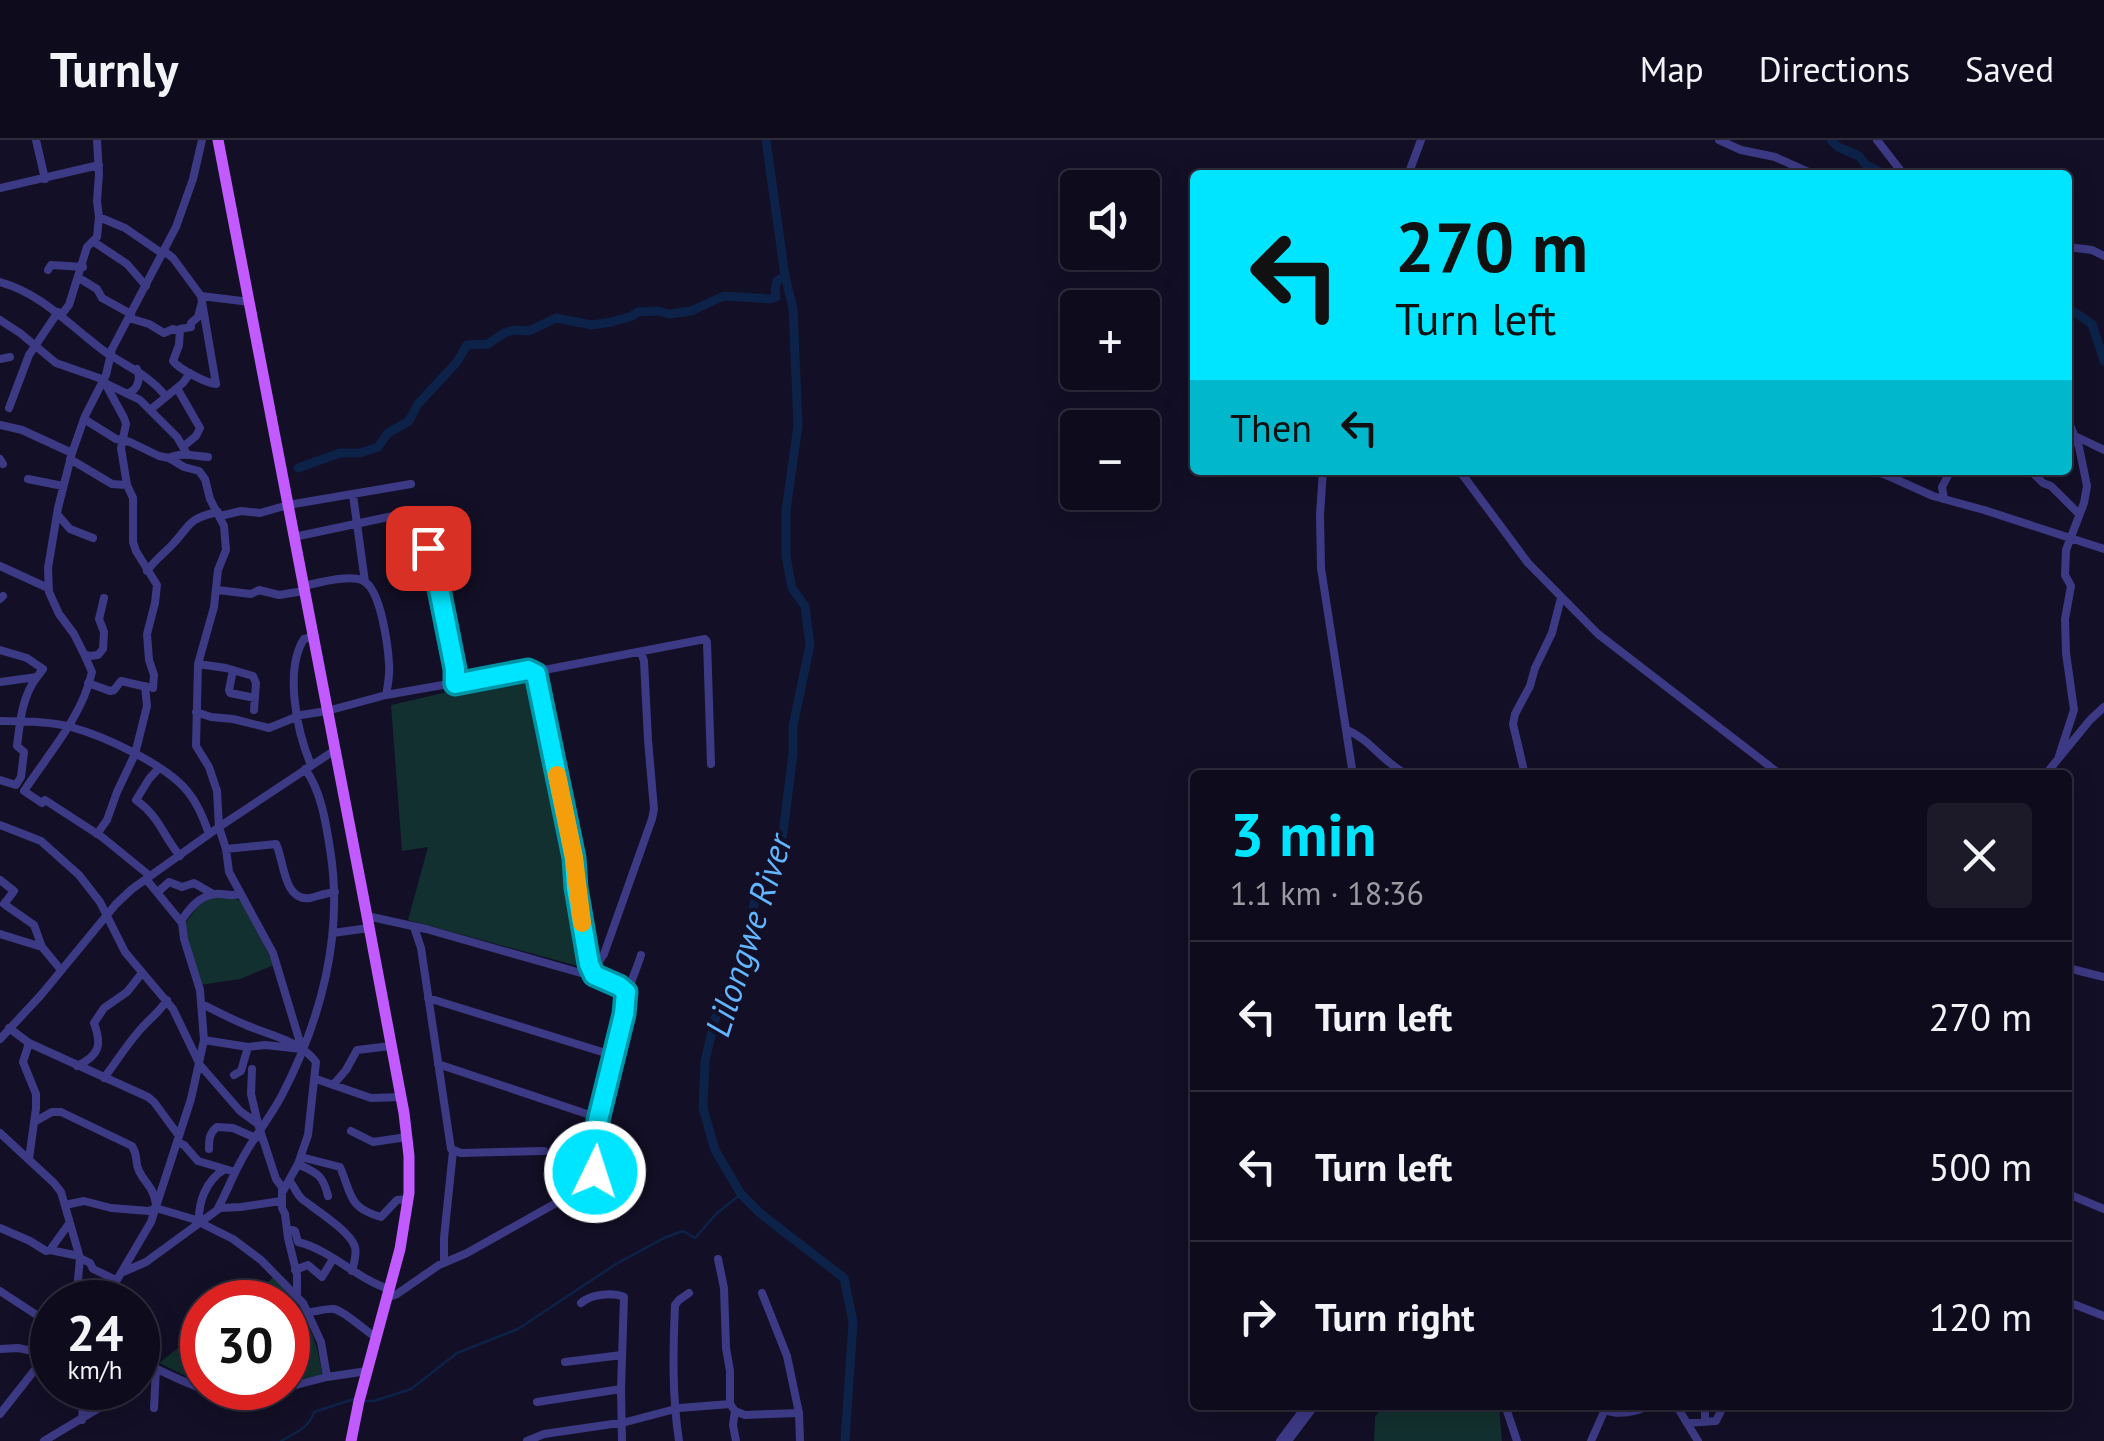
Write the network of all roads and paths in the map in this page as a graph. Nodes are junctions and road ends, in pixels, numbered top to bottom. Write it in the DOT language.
graph roads {
  1 [pos="36,140"];
  2 [pos="97,140"];
  3 [pos="202,140"];
  4 [pos="218,140"];
  5 [pos="1420,140"];
  6 [pos="1718,140"];
  7 [pos="1877,140"];
  8 [pos="99,165"];
  9 [pos="1410,170"];
  10 [pos="1804,170"];
  11 [pos="1900,170"];
  12 [pos="45,179"];
  13 [pos="0,188"];
  14 [pos="99,217"];
  15 [pos="94,242"];
  16 [pos="2072,247"];
  17 [pos="163,253"];
  18 [pos="2104,256"];
  19 [pos="82,267"];
  20 [pos="48,270"];
  21 [pos="78,278"];
  22 [pos="0,282"];
  23 [pos="146,286"];
  24 [pos="201,299"];
  25 [pos="250,302"];
  26 [pos="59,314"];
  27 [pos="130,316"];
  28 [pos="0,320"];
  29 [pos="179,331"];
  30 [pos="34,345"];
  31 [pos="110,355"];
  32 [pos="137,369"];
  33 [pos="190,373"];
  34 [pos="104,382"];
  35 [pos="177,388"];
  36 [pos="128,393"];
  37 [pos="166,396"];
  38 [pos="9,408"];
  39 [pos="150,410"];
  40 [pos="84,419"];
  41 [pos="0,426"];
  42 [pos="2072,429"];
  43 [pos="2074,434"];
  44 [pos="121,441"];
  45 [pos="185,450"];
  46 [pos="2104,450"];
  47 [pos="71,456"];
  48 [pos="208,457"];
  49 [pos="169,458"];
  50 [pos="1323,475"];
  51 [pos="1463,475"];
  52 [pos="1886,475"];
  53 [pos="1949,475"];
  54 [pos="2035,475"];
  55 [pos="28,479"];
  56 [pos="411,484"];
  57 [pos="127,485"];
  58 [pos="63,486"];
  59 [pos="353,495"];
  60 [pos="1944,499"];
  61 [pos="288,505"];
  62 [pos="57,514"];
  63 [pos="219,514"];
  64 [pos="2079,514"];
  65 [pos="357,525"];
  66 [pos="294,537"];
  67 [pos="92,538"];
  68 [pos="2069,538"];
  69 [pos="2104,549"];
  70 [pos="0,566"];
  71 [pos="147,571"];
  72 [pos="366,582"];
  73 [pos="48,588"];
  74 [pos="304,588"];
  75 [pos="217,590"];
  76 [pos="104,598"];
  77 [pos="1561,598"];
  78 [pos="313,638"];
  79 [pos="0,650"];
  80 [pos="642,652"];
  81 [pos="84,654"];
  82 [pos="198,664"];
  83 [pos="233,670"];
  84 [pos="532,670"];
  85 [pos="37,676"];
  86 [pos="0,682"];
  87 [pos="88,683"];
  88 [pos="455,684"];
  89 [pos="151,688"];
  90 [pos="386,695"];
  91 [pos="255,698"];
  92 [pos="2104,707"];
  93 [pos="254,710"];
  94 [pos="328,711"];
  95 [pos="196,712"];
  96 [pos="298,716"];
  97 [pos="0,722"];
  98 [pos="21,722"];
  99 [pos="70,726"];
  100 [pos="1347,730"];
  101 [pos="335,750"];
  102 [pos="135,754"];
  103 [pos="2058,756"];
  104 [pos="711,764"];
  105 [pos="308,767"];
  106 [pos="159,768"];
  107 [pos="1352,770"];
  108 [pos="1399,770"];
  109 [pos="1525,770"];
  110 [pos="1775,770"];
  111 [pos="2048,770"];
  112 [pos="0,780"];
  113 [pos="0,824"];
  114 [pos="219,827"];
  115 [pos="97,834"];
  116 [pos="209,834"];
  117 [pos="226,849"];
  118 [pos="180,856"];
  119 [pos="148,878"];
  120 [pos="0,880"];
  121 [pos="158,892"];
  122 [pos="335,892"];
  123 [pos="213,894"];
  124 [pos="240,894"];
  125 [pos="106,916"];
  126 [pos="182,921"];
  127 [pos="368,922"];
  128 [pos="414,926"];
  129 [pos="333,933"];
  130 [pos="0,934"];
  131 [pos="42,947"];
  132 [pos="641,956"];
  133 [pos="2072,969"];
  134 [pos="61,970"];
  135 [pos="592,972"];
  136 [pos="142,973"];
  137 [pos="2104,976"];
  138 [pos="626,992"];
  139 [pos="428,998"];
  140 [pos="167,1000"];
  141 [pos="202,1004"];
  142 [pos="9,1028"];
  143 [pos="0,1038"];
  144 [pos="204,1040"];
  145 [pos="29,1043"];
  146 [pos="391,1046"];
  147 [pos="248,1048"];
  148 [pos="302,1049"];
  149 [pos="612,1055"];
  150 [pos="438,1064"];
  151 [pos="200,1065"];
  152 [pos="77,1066"];
  153 [pos="252,1069"];
  154 [pos="234,1075"];
  155 [pos="104,1078"];
  156 [pos="316,1079"];
  157 [pos="333,1085"];
  158 [pos="400,1097"];
  159 [pos="598,1120"];
  160 [pos="34,1122"];
  161 [pos="258,1131"];
  162 [pos="351,1132"];
  163 [pos="0,1133"];
  164 [pos="407,1138"];
  165 [pos="178,1139"];
  166 [pos="209,1149"];
  167 [pos="453,1151"];
  168 [pos="544,1151"];
  169 [pos="28,1159"];
  170 [pos="300,1160"];
  171 [pos="225,1169"];
  172 [pos="235,1172"];
  173 [pos="290,1180"];
  174 [pos="328,1196"];
  175 [pos="2072,1196"];
  176 [pos="282,1197"];
  177 [pos="408,1199"];
  178 [pos="64,1206"];
  179 [pos="156,1208"];
  180 [pos="2104,1209"];
  181 [pos="217,1210"];
  182 [pos="200,1223"];
  183 [pos="68,1225"];
  184 [pos="0,1228"];
  185 [pos="286,1228"];
  186 [pos="50,1250"];
  187 [pos="80,1257"];
  188 [pos="333,1259"];
  189 [pos="718,1259"];
  190 [pos="444,1262"];
  191 [pos="295,1270"];
  192 [pos="352,1271"];
  193 [pos="118,1277"];
  194 [pos="78,1280"];
  195 [pos="116,1280"];
  196 [pos="282,1280"];
  197 [pos="295,1280"];
  198 [pos="0,1292"];
  199 [pos="762,1292"];
  200 [pos="690,1293"];
  201 [pos="388,1294"];
  202 [pos="581,1303"];
  203 [pos="2072,1304"];
  204 [pos="30,1311"];
  205 [pos="310,1312"];
  206 [pos="2104,1316"];
  207 [pos="310,1317"];
  208 [pos="377,1338"];
  209 [pos="0,1349"];
  210 [pos="30,1349"];
  211 [pos="622,1355"];
  212 [pos="565,1362"];
  213 [pos="367,1372"];
  214 [pos="30,1376"];
  215 [pos="326,1376"];
  216 [pos="310,1381"];
  217 [pos="621,1389"];
  218 [pos="537,1402"];
  219 [pos="732,1407"];
  220 [pos="83,1410"];
  221 [pos="96,1410"];
  222 [pos="674,1410"];
  223 [pos="1307,1410"];
  224 [pos="1308,1410"];
  225 [pos="1506,1410"];
  226 [pos="1605,1410"];
  227 [pos="1610,1410"];
  228 [pos="1636,1410"];
  229 [pos="1679,1410"];
  230 [pos="1706,1410"];
  231 [pos="1722,1411"];
  232 [pos="799,1413"];
  233 [pos="0,1414"];
  234 [pos="82,1420"];
  235 [pos="1705,1421"];
  236 [pos="622,1422"];
  237 [pos="1688,1423"];
  238 [pos="44,1441"];
  239 [pos="350,1441"];
  240 [pos="527,1441"];
  241 [pos="622,1441"];
  242 [pos="679,1441"];
  243 [pos="736,1441"];
  244 [pos="800,1441"];
  245 [pos="1280,1441"];
  246 [pos="1288,1441"];
  247 [pos="1516,1441"];
  248 [pos="1591,1441"];
  249 [pos="1698,1441"];
  1 -- 12 [label="street"];
  2 -- 8 [label="street"];
  3 -- 17 [label="street"];
  4 -- 25 [label="main road"];
  5 -- 9 [label="street"];
  6 -- 10 [label="street"];
  7 -- 11 [label="street"];
  8 -- 12 [label="street"];
  8 -- 14 [label="street"];
  12 -- 13 [label="street"];
  14 -- 15 [label="street"];
  14 -- 17 [label="street"];
  15 -- 19 [label="street"];
  15 -- 23 [label="street"];
  16 -- 18 [label="street"];
  17 -- 23 [label="street"];
  17 -- 24 [label="street"];
  19 -- 20 [label="street"];
  19 -- 21 [label="street"];
  21 -- 26 [label="street"];
  21 -- 27 [label="street"];
  22 -- 26 [label="street"];
  23 -- 27 [label="street"];
  24 -- 25 [label="street"];
  24 -- 29 [label="street"];
  24 -- 33 [label="street"];
  25 -- 61 [label="main road"];
  26 -- 30 [label="street"];
  26 -- 31 [label="street"];
  27 -- 29 [label="street"];
  27 -- 31 [label="street"];
  28 -- 30 [label="street"];
  29 -- 33 [label="street"];
  30 -- 34 [label="street"];
  30 -- 38 [label="street"];
  31 -- 32 [label="street"];
  31 -- 34 [label="street"];
  32 -- 36 [label="street"];
  32 -- 37 [label="street"];
  33 -- 35 [label="street"];
  34 -- 36 [label="street"];
  34 -- 40 [label="street"];
  34 -- 44 [label="street"];
  35 -- 37 [label="street"];
  35 -- 45 [label="street"];
  36 -- 39 [label="street"];
  37 -- 39 [label="street"];
  39 -- 45 [label="street"];
  40 -- 44 [label="street"];
  40 -- 47 [label="street"];
  41 -- 47 [label="street"];
  42 -- 43 [label="street"];
  43 -- 46 [label="street"];
  43 -- 64 [label="street"];
  44 -- 49 [label="street"];
  44 -- 57 [label="street"];
  45 -- 48 [label="street"];
  45 -- 49 [label="street"];
  47 -- 57 [label="street"];
  47 -- 58 [label="street"];
  49 -- 63 [label="street"];
  50 -- 100 [label="street"];
  51 -- 77 [label="street"];
  52 -- 60 [label="street"];
  53 -- 60 [label="street"];
  54 -- 64 [label="street"];
  55 -- 58 [label="street"];
  56 -- 59 [label="street"];
  57 -- 71 [label="street"];
  58 -- 62 [label="street"];
  59 -- 61 [label="street"];
  59 -- 65 [label="street"];
  60 -- 68 [label="street"];
  61 -- 63 [label="street"];
  61 -- 66 [label="main road"];
  62 -- 67 [label="street"];
  62 -- 73 [label="street"];
  63 -- 71 [label="street"];
  63 -- 75 [label="street"];
  64 -- 68 [label="street"];
  65 -- 66 [label="street"];
  65 -- 72 [label="street"];
  65 -- 88 [label="street"];
  66 -- 74 [label="main road"];
  68 -- 69 [label="street"];
  68 -- 103 [label="street"];
  70 -- 73 [label="street"];
  71 -- 89 [label="street"];
  72 -- 74 [label="street"];
  72 -- 90 [label="street"];
  73 -- 81 [label="street"];
  74 -- 75 [label="street"];
  74 -- 78 [label="main road"];
  75 -- 82 [label="street"];
  76 -- 81 [label="street"];
  77 -- 109 [label="street"];
  77 -- 110 [label="street"];
  78 -- 94 [label="main road"];
  78 -- 96 [label="street"];
  79 -- 85 [label="street"];
  80 -- 84 [label="street"];
  80 -- 104 [label="street"];
  80 -- 135 [label="street"];
  81 -- 87 [label="street"];
  82 -- 83 [label="street"];
  82 -- 95 [label="street"];
  83 -- 91 [label="street"];
  83 -- 91 [label="street"];
  84 -- 88 [label="street"];
  84 -- 135 [label="street"];
  85 -- 86 [label="street"];
  85 -- 98 [label="street"];
  87 -- 89 [label="street"];
  87 -- 99 [label="street"];
  88 -- 90 [label="street"];
  89 -- 102 [label="street"];
  90 -- 94 [label="street"];
  91 -- 93 [label="street"];
  92 -- 103 [label="street"];
  94 -- 96 [label="street"];
  94 -- 101 [label="main road"];
  95 -- 96 [label="street"];
  95 -- 114 [label="street"];
  96 -- 105 [label="street"];
  97 -- 98 [label="street"];
  98 -- 99 [label="street"];
  98 -- 112 [label="street"];
  99 -- 102 [label="street"];
  99 -- 115 [label="street"];
  100 -- 107 [label="street"];
  100 -- 108 [label="street"];
  101 -- 105 [label="street"];
  101 -- 127 [label="main road"];
  102 -- 106 [label="street"];
  102 -- 115 [label="street"];
  103 -- 111 [label="street"];
  105 -- 114 [label="street"];
  105 -- 122 [label="street"];
  106 -- 116 [label="street"];
  106 -- 118 [label="street"];
  113 -- 125 [label="street"];
  114 -- 116 [label="street"];
  114 -- 117 [label="street"];
  115 -- 119 [label="street"];
  116 -- 118 [label="street"];
  117 -- 122 [label="street"];
  117 -- 124 [label="street"];
  118 -- 119 [label="street"];
  119 -- 121 [label="street"];
  119 -- 125 [label="street"];
  120 -- 131 [label="street"];
  121 -- 123 [label="street"];
  121 -- 126 [label="street"];
  122 -- 129 [label="street"];
  123 -- 124 [label="street"];
  123 -- 126 [label="street"];
  124 -- 148 [label="street"];
  125 -- 134 [label="street"];
  125 -- 136 [label="street"];
  126 -- 141 [label="street"];
  127 -- 128 [label="street"];
  127 -- 129 [label="street"];
  127 -- 146 [label="main road"];
  128 -- 135 [label="street"];
  128 -- 139 [label="street"];
  129 -- 148 [label="street"];
  130 -- 131 [label="street"];
  131 -- 134 [label="street"];
  132 -- 138 [label="street"];
  133 -- 137 [label="street"];
  134 -- 142 [label="street"];
  135 -- 138 [label="street"];
  136 -- 140 [label="street"];
  136 -- 152 [label="street"];
  138 -- 149 [label="street"];
  139 -- 149 [label="street"];
  139 -- 150 [label="street"];
  140 -- 151 [label="street"];
  140 -- 155 [label="street"];
  141 -- 144 [label="street"];
  141 -- 148 [label="street"];
  142 -- 143 [label="street"];
  142 -- 145 [label="street"];
  144 -- 147 [label="street"];
  144 -- 151 [label="street"];
  145 -- 152 [label="street"];
  145 -- 160 [label="street"];
  146 -- 157 [label="street"];
  146 -- 158 [label="main road"];
  147 -- 148 [label="street"];
  147 -- 154 [label="street"];
  148 -- 156 [label="street"];
  148 -- 161 [label="street"];
  149 -- 159 [label="street"];
  150 -- 159 [label="street"];
  150 -- 167 [label="street"];
  151 -- 161 [label="street"];
  151 -- 165 [label="street"];
  152 -- 155 [label="street"];
  153 -- 161 [label="street"];
  155 -- 165 [label="street"];
  156 -- 157 [label="street"];
  156 -- 170 [label="street"];
  157 -- 158 [label="street"];
  158 -- 164 [label="main road"];
  159 -- 190 [label="street"];
  160 -- 169 [label="street"];
  160 -- 179 [label="street"];
  161 -- 166 [label="street"];
  161 -- 172 [label="street"];
  161 -- 176 [label="street"];
  162 -- 164 [label="street"];
  163 -- 169 [label="street"];
  164 -- 177 [label="main road"];
  165 -- 171 [label="street"];
  165 -- 179 [label="street"];
  167 -- 168 [label="street"];
  167 -- 190 [label="street"];
  169 -- 178 [label="street"];
  170 -- 173 [label="street"];
  170 -- 174 [label="street"];
  170 -- 177 [label="street"];
  171 -- 172 [label="street"];
  171 -- 182 [label="street"];
  172 -- 181 [label="street"];
  173 -- 176 [label="street"];
  173 -- 192 [label="street"];
  175 -- 180 [label="street"];
  176 -- 181 [label="street"];
  176 -- 185 [label="street"];
  177 -- 201 [label="main road"];
  178 -- 179 [label="street"];
  178 -- 183 [label="street"];
  179 -- 182 [label="street"];
  179 -- 193 [label="street"];
  181 -- 182 [label="street"];
  182 -- 193 [label="street"];
  182 -- 196 [label="street"];
  183 -- 186 [label="street"];
  183 -- 187 [label="street"];
  184 -- 186 [label="street"];
  185 -- 188 [label="street"];
  185 -- 191 [label="street"];
  186 -- 187 [label="street"];
  187 -- 193 [label="street"];
  187 -- 194 [label="street"];
  188 -- 191 [label="street"];
  188 -- 192 [label="street"];
  189 -- 219 [label="street"];
  190 -- 201 [label="street"];
  191 -- 197 [label="street"];
  192 -- 201 [label="street"];
  193 -- 195 [label="street"];
  198 -- 204 [label="street"];
  199 -- 232 [label="street"];
  200 -- 222 [label="street"];
  201 -- 208 [label="main road"];
  202 -- 211 [label="street"];
  203 -- 206 [label="street"];
  205 -- 208 [label="street"];
  207 -- 215 [label="street"];
  208 -- 213 [label="main road"];
  209 -- 210 [label="street"];
  211 -- 212 [label="street"];
  211 -- 217 [label="street"];
  213 -- 215 [label="street"];
  213 -- 239 [label="main road"];
  214 -- 233 [label="street"];
  215 -- 216 [label="street"];
  217 -- 218 [label="street"];
  217 -- 236 [label="street"];
  219 -- 222 [label="street"];
  219 -- 232 [label="street"];
  219 -- 243 [label="street"];
  220 -- 234 [label="street"];
  221 -- 234 [label="street"];
  222 -- 236 [label="street"];
  222 -- 242 [label="street"];
  223 -- 245 [label="street"];
  224 -- 246 [label="street"];
  225 -- 247 [label="street"];
  226 -- 248 [label="street"];
  227 -- 228 [label="street"];
  229 -- 237 [label="street"];
  230 -- 235 [label="street"];
  231 -- 235 [label="street"];
  232 -- 244 [label="street"];
  234 -- 238 [label="street"];
  235 -- 237 [label="street"];
  236 -- 240 [label="street"];
  236 -- 241 [label="street"];
  237 -- 249 [label="street"];
}
